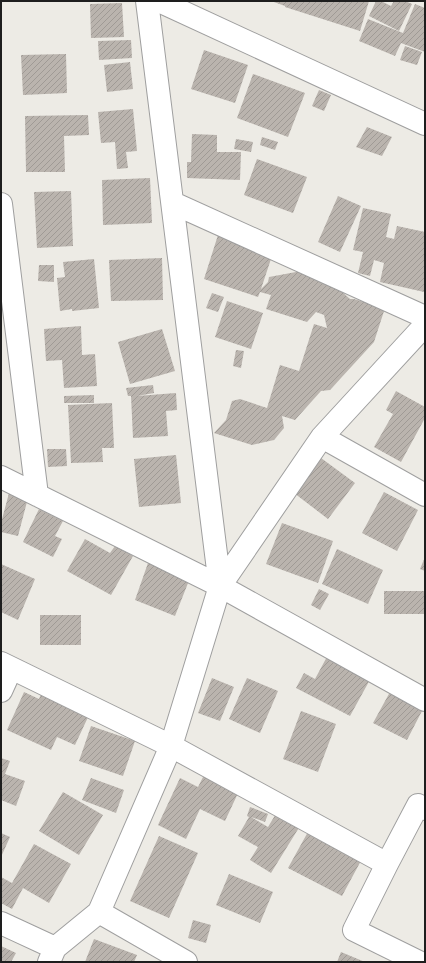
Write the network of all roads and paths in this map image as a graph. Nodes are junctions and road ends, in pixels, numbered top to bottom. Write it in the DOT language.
graph roads {
  1 [pos="147,1"];
  2 [pos="159,1"];
  3 [pos="425,124"];
  4 [pos="173,203"];
  5 [pos="1,204"];
  6 [pos="425,317"];
  7 [pos="425,325"];
  8 [pos="322,437"];
  9 [pos="1,477"];
  10 [pos="37,495"];
  11 [pos="425,495"];
  12 [pos="220,586"];
  13 [pos="6,666"];
  14 [pos="1,691"];
  15 [pos="425,700"];
  16 [pos="171,746"];
  17 [pos="425,809"];
  18 [pos="387,864"];
  19 [pos="99,912"];
  20 [pos="1,923"];
  21 [pos="52,955"];
  22 [pos="417,961"];
  23 [pos="186,962"];
  1 -- 4 [label="street"];
  2 -- 3 [label="street"];
  4 -- 6 [label="street"];
  4 -- 12 [label="street"];
  5 -- 10 [label="street"];
  7 -- 8 [label="street"];
  8 -- 11 [label="street"];
  8 -- 12 [label="street"];
  9 -- 10 [label="street"];
  10 -- 12 [label="street"];
  12 -- 15 [label="street"];
  12 -- 16 [label="street"];
  13 -- 14 [label="street"];
  13 -- 16 [label="street"];
  16 -- 18 [label="street"];
  16 -- 19 [label="street"];
  17 -- 18 [label="street"];
  18 -- 22 [label="street"];
  19 -- 21 [label="street"];
  19 -- 23 [label="street"];
  20 -- 21 [label="street"];
}
